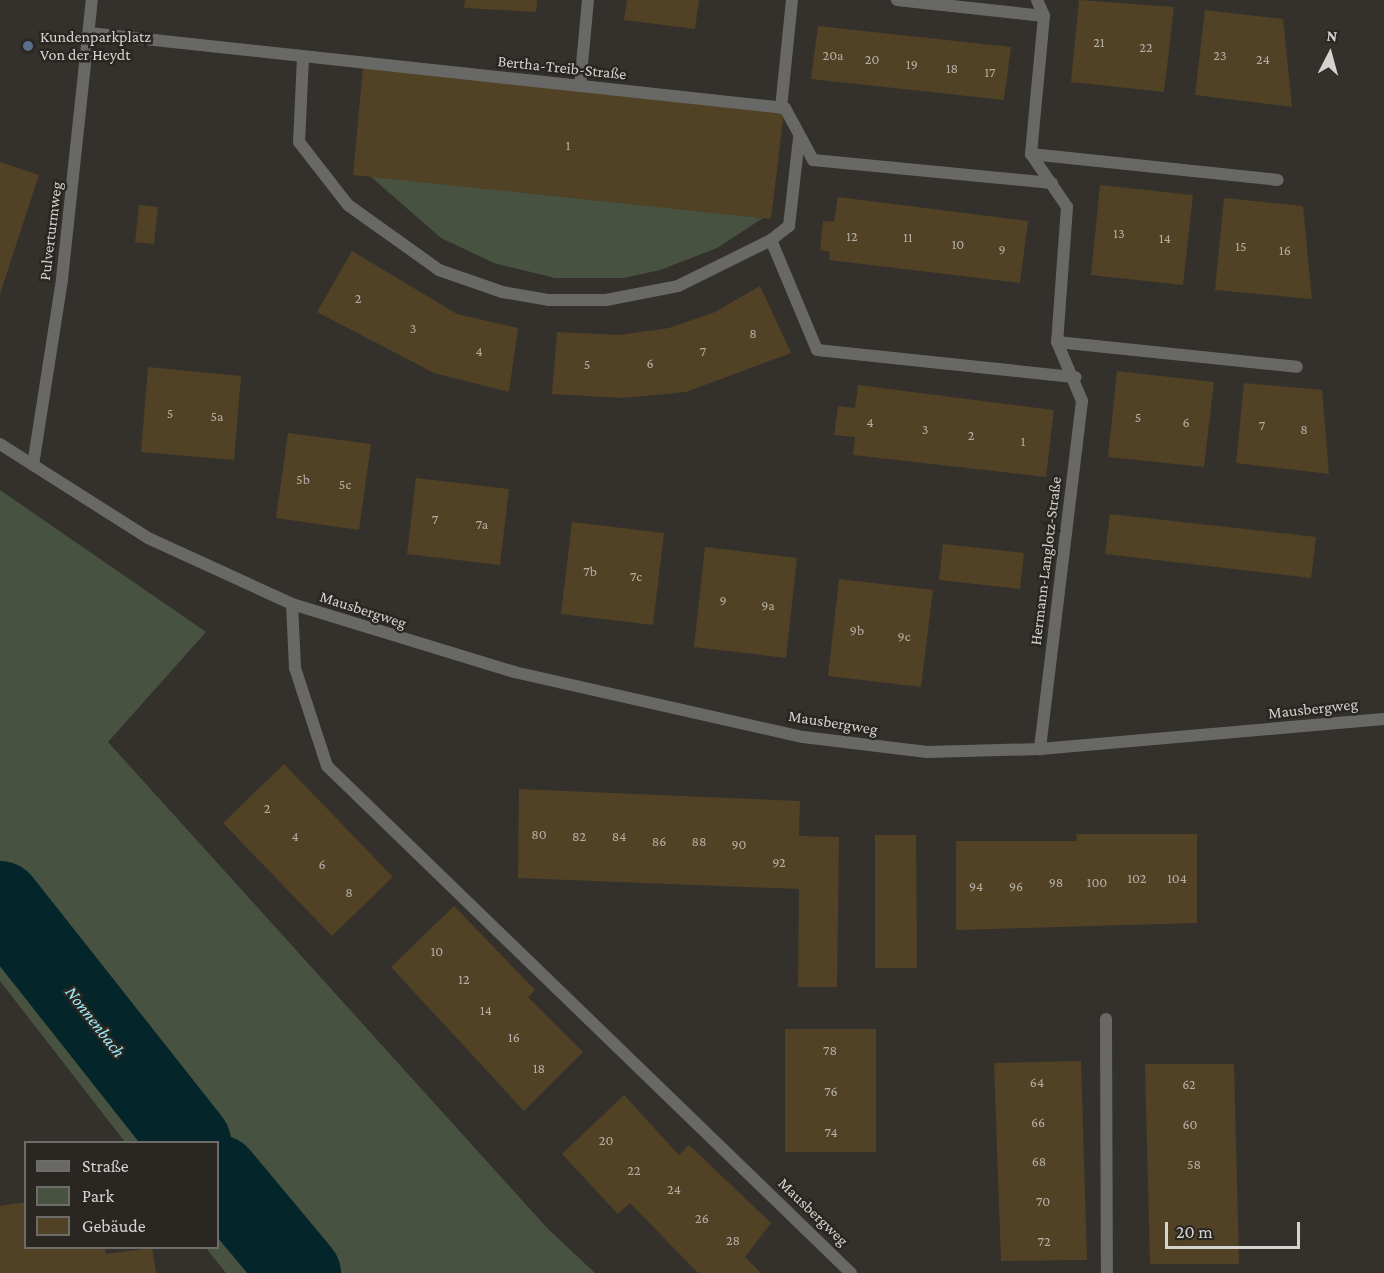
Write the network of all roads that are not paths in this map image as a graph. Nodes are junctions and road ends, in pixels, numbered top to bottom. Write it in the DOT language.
graph roads {
  1 [pos="92,0"];
  2 [pos="588,0"];
  3 [pos="792,0"];
  4 [pos="897,0"];
  5 [pos="1037,0"];
  6 [pos="1044,16"];
  7 [pos="88,33"];
  8 [pos="303,58"];
  9 [pos="580,86"];
  10 [pos="781,108"];
  11 [pos="799,138"];
  12 [pos="1031,154"];
  13 [pos="1278,180"];
  14 [pos="1052,183"];
  15 [pos="771,240"];
  16 [pos="1057,342"];
  17 [pos="1297,367"];
  18 [pos="1076,376"];
  19 [pos="0,444"];
  20 [pos="33,465"];
  21 [pos="292,604"];
  22 [pos="1384,719"];
  23 [pos="1040,749"];
  24 [pos="1106,1019"];
  25 [pos="851,1273"];
  26 [pos="1107,1273"];
  1 -- 7 [label="street, Pulverturmweg"];
  2 -- 9 [label="street"];
  3 -- 10 [label="street"];
  4 -- 6 [label="street"];
  5 -- 6 [label="street"];
  6 -- 12 [label="street"];
  7 -- 8 [label="street, Bertha-Treib-Straße"];
  7 -- 20 [label="street, Pulverturmweg"];
  8 -- 9 [label="street, Bertha-Treib-Straße"];
  8 -- 15 [label="street"];
  9 -- 10 [label="street, Bertha-Treib-Straße"];
  10 -- 11 [label="street"];
  11 -- 14 [label="street"];
  11 -- 15 [label="street"];
  12 -- 13 [label="street"];
  12 -- 14 [label="street"];
  14 -- 16 [label="street"];
  15 -- 18 [label="street"];
  16 -- 17 [label="street"];
  16 -- 18 [label="street, Hermann-Langlotz-Straße"];
  18 -- 23 [label="street, Hermann-Langlotz-Straße"];
  19 -- 20 [label="street, Mausbergweg"];
  20 -- 21 [label="street, Mausbergweg"];
  21 -- 23 [label="street, Mausbergweg"];
  21 -- 25 [label="street, Mausbergweg"];
  22 -- 23 [label="street, Mausbergweg"];
  24 -- 26 [label="street"];
}
